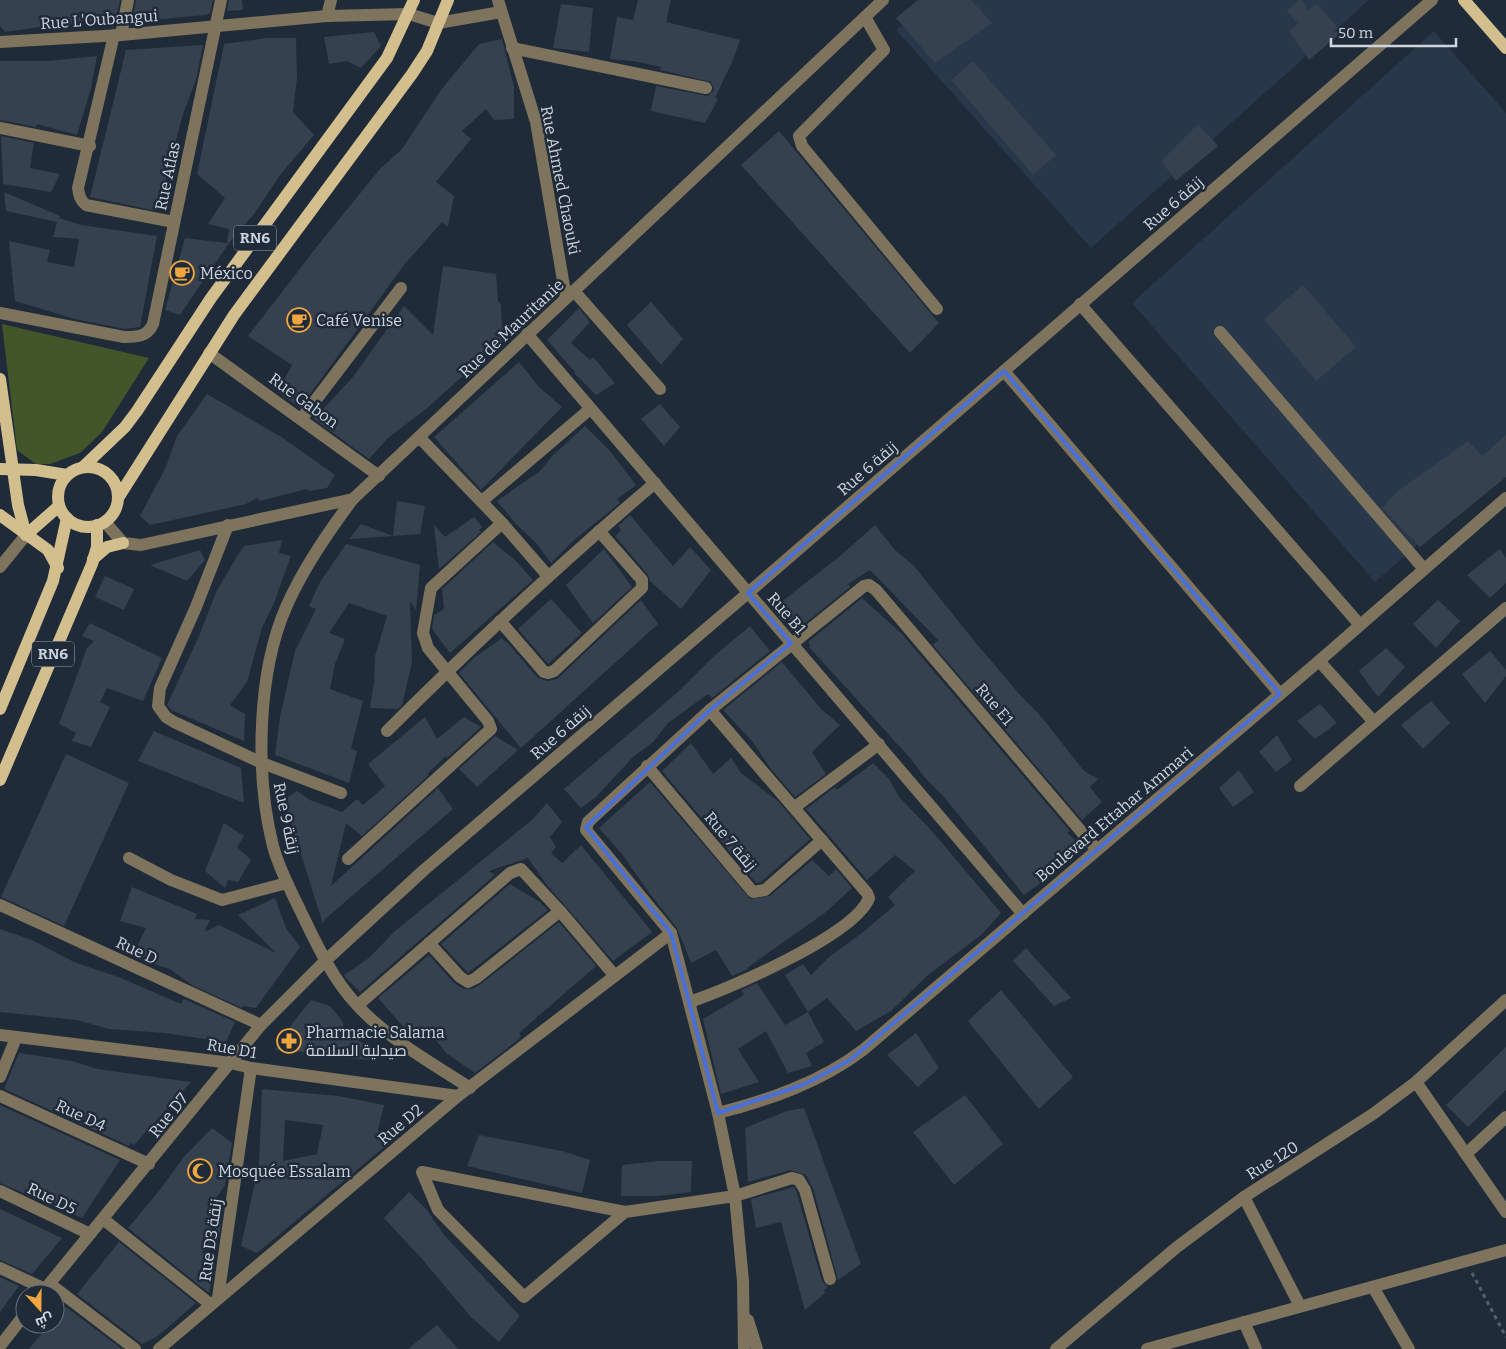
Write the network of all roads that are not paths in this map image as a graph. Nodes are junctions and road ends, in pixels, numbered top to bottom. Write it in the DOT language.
graph roads {
  1 [pos="128,0"];
  2 [pos="221,0"];
  3 [pos="331,0"];
  4 [pos="414,0"];
  5 [pos="448,0"];
  6 [pos="883,0"];
  7 [pos="1432,0"];
  8 [pos="1464,0"];
  9 [pos="499,6"];
  10 [pos="409,14"];
  11 [pos="326,16"];
  12 [pos="865,17"];
  13 [pos="438,23"];
  14 [pos="216,26"];
  15 [pos="118,35"];
  16 [pos="0,42"];
  17 [pos="512,48"];
  18 [pos="1506,48"];
  19 [pos="706,88"];
  20 [pos="0,128"];
  21 [pos="90,146"];
  22 [pos="174,222"];
  23 [pos="402,288"];
  24 [pos="570,294"];
  25 [pos="1080,304"];
  26 [pos="938,309"];
  27 [pos="0,313"];
  28 [pos="1220,332"];
  29 [pos="527,334"];
  30 [pos="209,353"];
  31 [pos="1004,371"];
  32 [pos="0,379"];
  33 [pos="660,389"];
  34 [pos="590,409"];
  35 [pos="302,418"];
  36 [pos="419,437"];
  37 [pos="83,467"];
  38 [pos="0,469"];
  39 [pos="14,471"];
  40 [pos="68,475"];
  41 [pos="379,476"];
  42 [pos="654,483"];
  43 [pos="118,498"];
  44 [pos="1506,498"];
  45 [pos="353,499"];
  46 [pos="482,501"];
  47 [pos="60,506"];
  48 [pos="0,515"];
  49 [pos="68,518"];
  50 [pos="101,523"];
  51 [pos="502,523"];
  52 [pos="228,525"];
  53 [pos="599,531"];
  54 [pos="26,536"];
  55 [pos="123,543"];
  56 [pos="93,559"];
  57 [pos="0,567"];
  58 [pos="58,568"];
  59 [pos="1424,569"];
  60 [pos="548,576"];
  61 [pos="748,593"];
  62 [pos="1506,608"];
  63 [pos="500,621"];
  64 [pos="1360,625"];
  65 [pos="791,643"];
  66 [pos="1319,661"];
  67 [pos="448,670"];
  68 [pos="1280,694"];
  69 [pos="0,709"];
  70 [pos="710,710"];
  71 [pos="1374,722"];
  72 [pos="388,731"];
  73 [pos="879,744"];
  74 [pos="262,762"];
  75 [pos="647,766"];
  76 [pos="0,780"];
  77 [pos="1300,786"];
  78 [pos="341,793"];
  79 [pos="795,807"];
  80 [pos="822,840"];
  81 [pos="1097,850"];
  82 [pos="129,858"];
  83 [pos="348,859"];
  84 [pos="287,883"];
  85 [pos="0,905"];
  86 [pos="560,911"];
  87 [pos="1023,914"];
  88 [pos="671,934"];
  89 [pos="430,943"];
  90 [pos="324,962"];
  91 [pos="615,976"];
  92 [pos="1506,1000"];
  93 [pos="690,1002"];
  94 [pos="358,1006"];
  95 [pos="261,1025"];
  96 [pos="0,1035"];
  97 [pos="16,1038"];
  98 [pos="232,1063"];
  99 [pos="251,1068"];
  100 [pos="0,1077"];
  101 [pos="1416,1082"];
  102 [pos="470,1088"];
  103 [pos="0,1096"];
  104 [pos="458,1096"];
  105 [pos="718,1112"];
  106 [pos="1506,1117"];
  107 [pos="1466,1154"];
  108 [pos="149,1164"];
  109 [pos="0,1191"];
  110 [pos="735,1196"];
  111 [pos="1244,1197"];
  112 [pos="625,1212"];
  113 [pos="1506,1212"];
  114 [pos="103,1219"];
  115 [pos="90,1234"];
  116 [pos="1506,1250"];
  117 [pos="0,1268"];
  118 [pos="830,1279"];
  119 [pos="34,1284"];
  120 [pos="49,1284"];
  121 [pos="1373,1287"];
  122 [pos="214,1301"];
  123 [pos="65,1302"];
  124 [pos="744,1305"];
  125 [pos="1300,1306"];
  126 [pos="1244,1322"];
  127 [pos="15,1327"];
  128 [pos="0,1346"];
  129 [pos="136,1349"];
  130 [pos="159,1349"];
  131 [pos="744,1349"];
  132 [pos="757,1349"];
  133 [pos="1056,1349"];
  134 [pos="1147,1349"];
  135 [pos="1256,1349"];
  136 [pos="1409,1349"];
  1 -- 15 [label="street"];
  2 -- 14 [label="street, Rue Atlas"];
  3 -- 11 [label="street"];
  4 -- 10 [label="main road, RN6"];
  5 -- 13 [label="main road, RN6"];
  6 -- 12 [label="street, Rue de Mauritanie"];
  7 -- 25 [label="street, Rue 6 زنقة"];
  8 -- 18 [label="main road"];
  9 -- 13 [label="street, Rue Ahmed Chaouki"];
  9 -- 17 [label="street, Rue Ahmed Chaouki"];
  10 -- 11 [label="street, Rue L'Oubangui"];
  10 -- 13 [label="street, Rue L'Oubangui"];
  10 -- 37 [label="main road, RN6"];
  11 -- 14 [label="street, Rue L'Oubangui"];
  12 -- 24 [label="street, Rue de Mauritanie"];
  12 -- 26 [label="street"];
  13 -- 30 [label="main road, RN6"];
  14 -- 15 [label="street, Rue L'Oubangui"];
  14 -- 22 [label="street, Rue Atlas"];
  15 -- 16 [label="street, Rue L'Oubangui"];
  15 -- 21 [label="street"];
  17 -- 19 [label="street"];
  17 -- 24 [label="street, Rue Ahmed Chaouki"];
  20 -- 21 [label="street"];
  21 -- 22 [label="street"];
  22 -- 27 [label="street, Rue Atlas"];
  23 -- 35 [label="street"];
  24 -- 29 [label="street, Rue de Mauritanie"];
  24 -- 33 [label="street"];
  25 -- 31 [label="street, Rue 6 زنقة"];
  25 -- 64 [label="street"];
  28 -- 59 [label="street"];
  29 -- 34 [label="street, Rue B1"];
  29 -- 36 [label="street, Rue de Mauritanie"];
  30 -- 35 [label="street, Rue Gabon"];
  30 -- 43 [label="main road, RN6"];
  31 -- 61 [label="street, Rue 6 زنقة"];
  31 -- 68 [label="street"];
  32 -- 39 [label="main road"];
  34 -- 42 [label="street, Rue B1"];
  34 -- 46 [label="street"];
  35 -- 41 [label="street, Rue Gabon"];
  36 -- 41 [label="street, Rue de Mauritanie"];
  36 -- 46 [label="street"];
  37 -- 40 [label="main road, RN6"];
  37 -- 43 [label="main road"];
  38 -- 39 [label="main road"];
  39 -- 40 [label="main road"];
  39 -- 54 [label="main road"];
  40 -- 47 [label="main road"];
  41 -- 45 [label="street, Rue de Mauritanie"];
  42 -- 53 [label="street"];
  42 -- 61 [label="street, Rue B1"];
  43 -- 50 [label="main road, RN6"];
  44 -- 59 [label="street, Boulevard Ettahar Ammari"];
  45 -- 52 [label="street, Rue de Mauritanie"];
  45 -- 74 [label="street, Rue 9 زنقة"];
  46 -- 51 [label="street"];
  47 -- 49 [label="main road"];
  47 -- 54 [label="main road"];
  48 -- 54 [label="main road"];
  49 -- 50 [label="main road"];
  49 -- 58 [label="main road, RN6"];
  50 -- 55 [label="street"];
  50 -- 56 [label="main road, RN6"];
  51 -- 60 [label="street"];
  51 -- 67 [label="street"];
  52 -- 55 [label="street, Rue de Mauritanie"];
  52 -- 74 [label="street"];
  53 -- 60 [label="street"];
  53 -- 63 [label="street"];
  54 -- 57 [label="street"];
  54 -- 58 [label="main road"];
  55 -- 56 [label="main road"];
  56 -- 76 [label="main road, RN6"];
  58 -- 69 [label="main road, RN6"];
  59 -- 64 [label="street, Boulevard Ettahar Ammari"];
  60 -- 63 [label="street"];
  61 -- 65 [label="street, Rue B1"];
  61 -- 90 [label="street, Rue 6 زنقة"];
  62 -- 71 [label="street"];
  63 -- 67 [label="street"];
  64 -- 66 [label="street, Boulevard Ettahar Ammari"];
  65 -- 70 [label="street"];
  65 -- 73 [label="street, Rue B1"];
  65 -- 81 [label="street, Rue E1"];
  66 -- 68 [label="street, Boulevard Ettahar Ammari"];
  66 -- 71 [label="street"];
  67 -- 72 [label="street"];
  67 -- 83 [label="street"];
  68 -- 81 [label="street, Boulevard Ettahar Ammari"];
  70 -- 75 [label="street"];
  70 -- 79 [label="street"];
  71 -- 77 [label="street"];
  73 -- 79 [label="street"];
  73 -- 87 [label="street, Rue B1"];
  74 -- 78 [label="street"];
  74 -- 84 [label="street, Rue 9 زنقة"];
  75 -- 80 [label="street, Rue 7 زنقة"];
  75 -- 88 [label="street"];
  79 -- 80 [label="street"];
  80 -- 93 [label="street"];
  81 -- 87 [label="street, Boulevard Ettahar Ammari"];
  82 -- 84 [label="street"];
  84 -- 90 [label="street, Rue 9 زنقة"];
  85 -- 95 [label="street, Rue D"];
  86 -- 89 [label="street"];
  86 -- 89 [label="street"];
  86 -- 91 [label="street"];
  87 -- 105 [label="street, Boulevard Ettahar Ammari"];
  88 -- 91 [label="street, Rue D2"];
  88 -- 93 [label="street"];
  89 -- 94 [label="street"];
  90 -- 94 [label="street, Rue 9 زنقة"];
  90 -- 95 [label="street, Rue D7"];
  91 -- 102 [label="street, Rue D2"];
  92 -- 101 [label="street, Rue 120"];
  93 -- 105 [label="street"];
  94 -- 102 [label="street, Rue 9 زنقة"];
  95 -- 98 [label="street, Rue D7"];
  96 -- 97 [label="street, Rue D1"];
  97 -- 98 [label="street, Rue D1"];
  97 -- 100 [label="street"];
  98 -- 99 [label="street, Rue D1"];
  98 -- 108 [label="street, Rue D7"];
  99 -- 104 [label="street, Rue D1"];
  99 -- 122 [label="street, Rue D3 زنقة"];
  101 -- 107 [label="street"];
  101 -- 111 [label="street, Rue 120"];
  102 -- 104 [label="street, Rue D2"];
  103 -- 108 [label="street, Rue D4"];
  104 -- 122 [label="street, Rue D2"];
  105 -- 110 [label="street"];
  106 -- 107 [label="street"];
  107 -- 113 [label="street"];
  108 -- 114 [label="street, Rue D7"];
  109 -- 115 [label="street, Rue D5"];
  110 -- 112 [label="street"];
  110 -- 118 [label="street"];
  110 -- 124 [label="street"];
  111 -- 125 [label="street"];
  111 -- 133 [label="street, Rue 120"];
  112 -- 112 [label="street"];
  114 -- 115 [label="street, Rue D7"];
  114 -- 122 [label="street"];
  115 -- 120 [label="street, Rue D7"];
  116 -- 121 [label="street"];
  117 -- 119 [label="street"];
  121 -- 125 [label="street"];
  121 -- 136 [label="street"];
  122 -- 130 [label="street, Rue D2"];
  123 -- 129 [label="street"];
  124 -- 131 [label="street"];
  124 -- 132 [label="street"];
  125 -- 126 [label="street"];
  126 -- 134 [label="street"];
  126 -- 135 [label="street"];
  127 -- 128 [label="street"];
}
